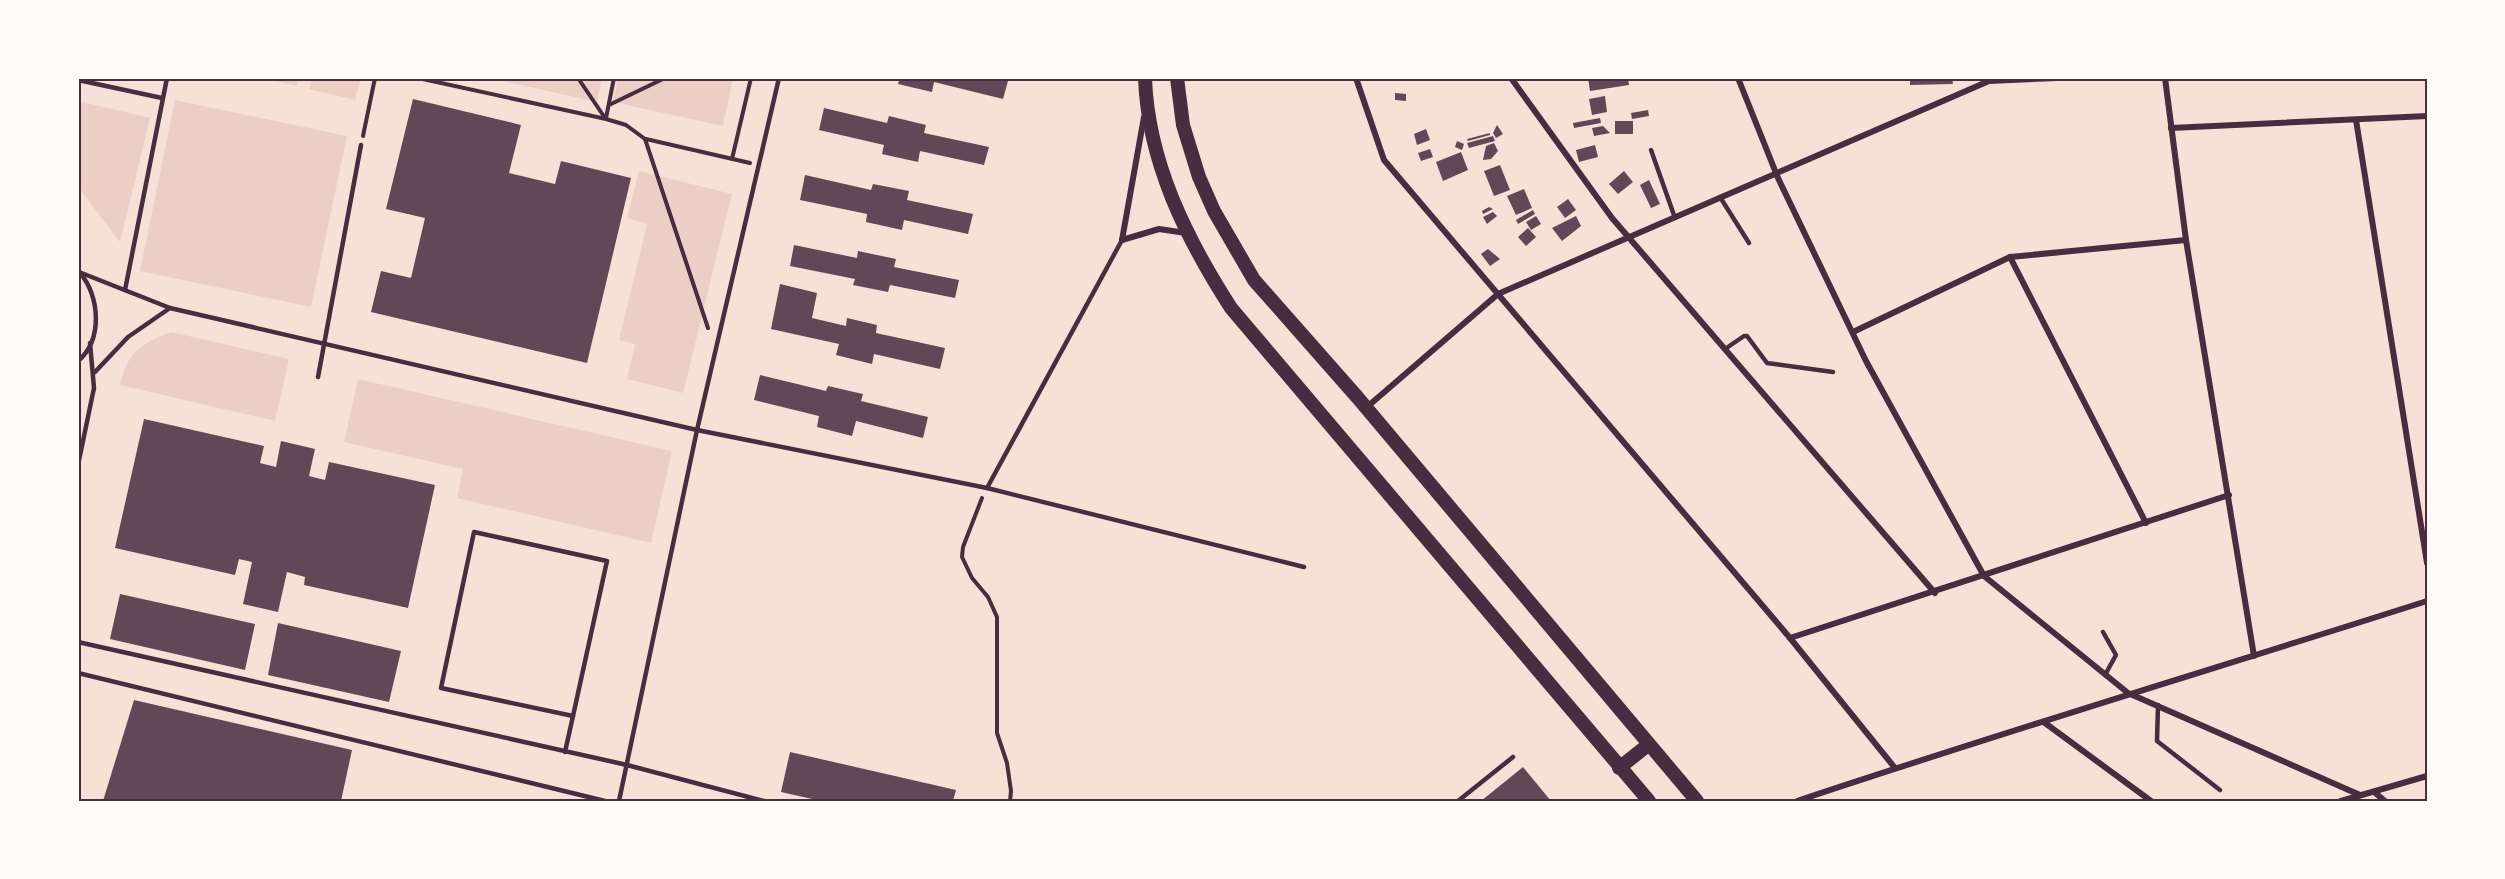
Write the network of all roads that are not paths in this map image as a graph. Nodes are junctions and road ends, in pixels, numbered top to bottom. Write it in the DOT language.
graph roads {
  1 [pos="167,78"];
  2 [pos="779,78"];
  3 [pos="1145,78"];
  4 [pos="1177,78"];
  5 [pos="1356,78"];
  6 [pos="1511,78"];
  7 [pos="1738,78"];
  8 [pos="2057,78"];
  9 [pos="2165,78"];
  10 [pos="1989,79"];
  11 [pos="78,80"];
  12 [pos="162,98"];
  13 [pos="1146,107"];
  14 [pos="2427,116"];
  15 [pos="2356,120"];
  16 [pos="2171,128"];
  17 [pos="361,145"];
  18 [pos="1651,150"];
  19 [pos="1776,171"];
  20 [pos="1720,196"];
  21 [pos="1675,218"];
  22 [pos="1188,233"];
  23 [pos="1630,239"];
  24 [pos="1122,240"];
  25 [pos="2186,240"];
  26 [pos="1749,243"];
  27 [pos="2010,257"];
  28 [pos="79,271"];
  29 [pos="125,290"];
  30 [pos="1498,294"];
  31 [pos="170,308"];
  32 [pos="1853,332"];
  33 [pos="325,342"];
  34 [pos="90,343"];
  35 [pos="1725,349"];
  36 [pos="78,361"];
  37 [pos="95,372"];
  38 [pos="1833,372"];
  39 [pos="318,377"];
  40 [pos="1366,408"];
  41 [pos="697,430"];
  42 [pos="78,465"];
  43 [pos="987,488"];
  44 [pos="2229,495"];
  45 [pos="2146,523"];
  46 [pos="2427,563"];
  47 [pos="1304,567"];
  48 [pos="1984,576"];
  49 [pos="1935,593"];
  50 [pos="2427,601"];
  51 [pos="2103,632"];
  52 [pos="1791,638"];
  53 [pos="78,642"];
  54 [pos="2254,656"];
  55 [pos="78,673"];
  56 [pos="2104,675"];
  57 [pos="2128,693"];
  58 [pos="2158,705"];
  59 [pos="573,717"];
  60 [pos="2045,723"];
  61 [pos="1648,745"];
  62 [pos="565,752"];
  63 [pos="1513,757"];
  64 [pos="627,765"];
  65 [pos="1619,768"];
  66 [pos="1895,768"];
  67 [pos="2427,776"];
  68 [pos="2220,790"];
  69 [pos="2373,792"];
  70 [pos="2360,795"];
  71 [pos="605,801"];
  72 [pos="619,801"];
  73 [pos="764,801"];
  74 [pos="1458,801"];
  75 [pos="1649,801"];
  76 [pos="1697,801"];
  77 [pos="1797,801"];
  78 [pos="2151,801"];
  79 [pos="2341,801"];
  80 [pos="2385,801"];
  1 -- 12 [label="lane"];
  2 -- 41 [label="lane"];
  3 -- 13 [label="main road"];
  4 -- 40 [label="main road"];
  5 -- 30 [label="street"];
  6 -- 23 [label="street"];
  7 -- 19 [label="street"];
  8 -- 10 [label="street"];
  9 -- 16 [label="street"];
  10 -- 19 [label="street"];
  11 -- 12 [label="lane"];
  12 -- 29 [label="lane"];
  13 -- 22 [label="main road"];
  13 -- 24 [label="street"];
  14 -- 15 [label="street"];
  15 -- 16 [label="street"];
  15 -- 46 [label="street"];
  16 -- 25 [label="street"];
  17 -- 33 [label="lane"];
  18 -- 21 [label="lane"];
  19 -- 20 [label="street"];
  19 -- 32 [label="street"];
  20 -- 21 [label="street"];
  20 -- 26 [label="lane"];
  21 -- 23 [label="street"];
  22 -- 24 [label="street"];
  22 -- 65 [label="main road"];
  23 -- 30 [label="street"];
  23 -- 35 [label="street"];
  24 -- 43 [label="lane"];
  25 -- 27 [label="street"];
  25 -- 44 [label="street"];
  27 -- 32 [label="street"];
  27 -- 45 [label="street"];
  28 -- 29 [label="lane"];
  28 -- 34 [label="lane"];
  29 -- 31 [label="lane"];
  30 -- 40 [label="street"];
  30 -- 52 [label="street"];
  31 -- 33 [label="lane"];
  31 -- 37 [label="lane"];
  32 -- 48 [label="street"];
  33 -- 39 [label="lane"];
  33 -- 41 [label="lane"];
  34 -- 36 [label="lane"];
  34 -- 37 [label="lane"];
  35 -- 38 [label="lane"];
  35 -- 49 [label="street"];
  37 -- 42 [label="lane"];
  40 -- 61 [label="main road"];
  41 -- 43 [label="lane"];
  41 -- 64 [label="lane"];
  43 -- 47 [label="lane"];
  44 -- 45 [label="street"];
  44 -- 54 [label="street"];
  45 -- 48 [label="street"];
  48 -- 49 [label="street"];
  48 -- 56 [label="street"];
  49 -- 52 [label="street"];
  50 -- 54 [label="street"];
  51 -- 56 [label="lane"];
  52 -- 66 [label="street"];
  53 -- 62 [label="lane"];
  54 -- 57 [label="street"];
  55 -- 71 [label="lane"];
  56 -- 57 [label="street"];
  57 -- 58 [label="street"];
  57 -- 60 [label="street"];
  58 -- 68 [label="lane"];
  58 -- 70 [label="street"];
  59 -- 59 [label="lane"];
  59 -- 62 [label="lane"];
  60 -- 66 [label="street"];
  60 -- 78 [label="street"];
  61 -- 65 [label="main road"];
  61 -- 76 [label="main road"];
  62 -- 64 [label="lane"];
  63 -- 74 [label="lane"];
  64 -- 72 [label="lane"];
  64 -- 73 [label="lane"];
  65 -- 75 [label="main road"];
  66 -- 77 [label="street"];
  67 -- 69 [label="street"];
  69 -- 70 [label="street"];
  69 -- 80 [label="street"];
  70 -- 79 [label="street"];
}
